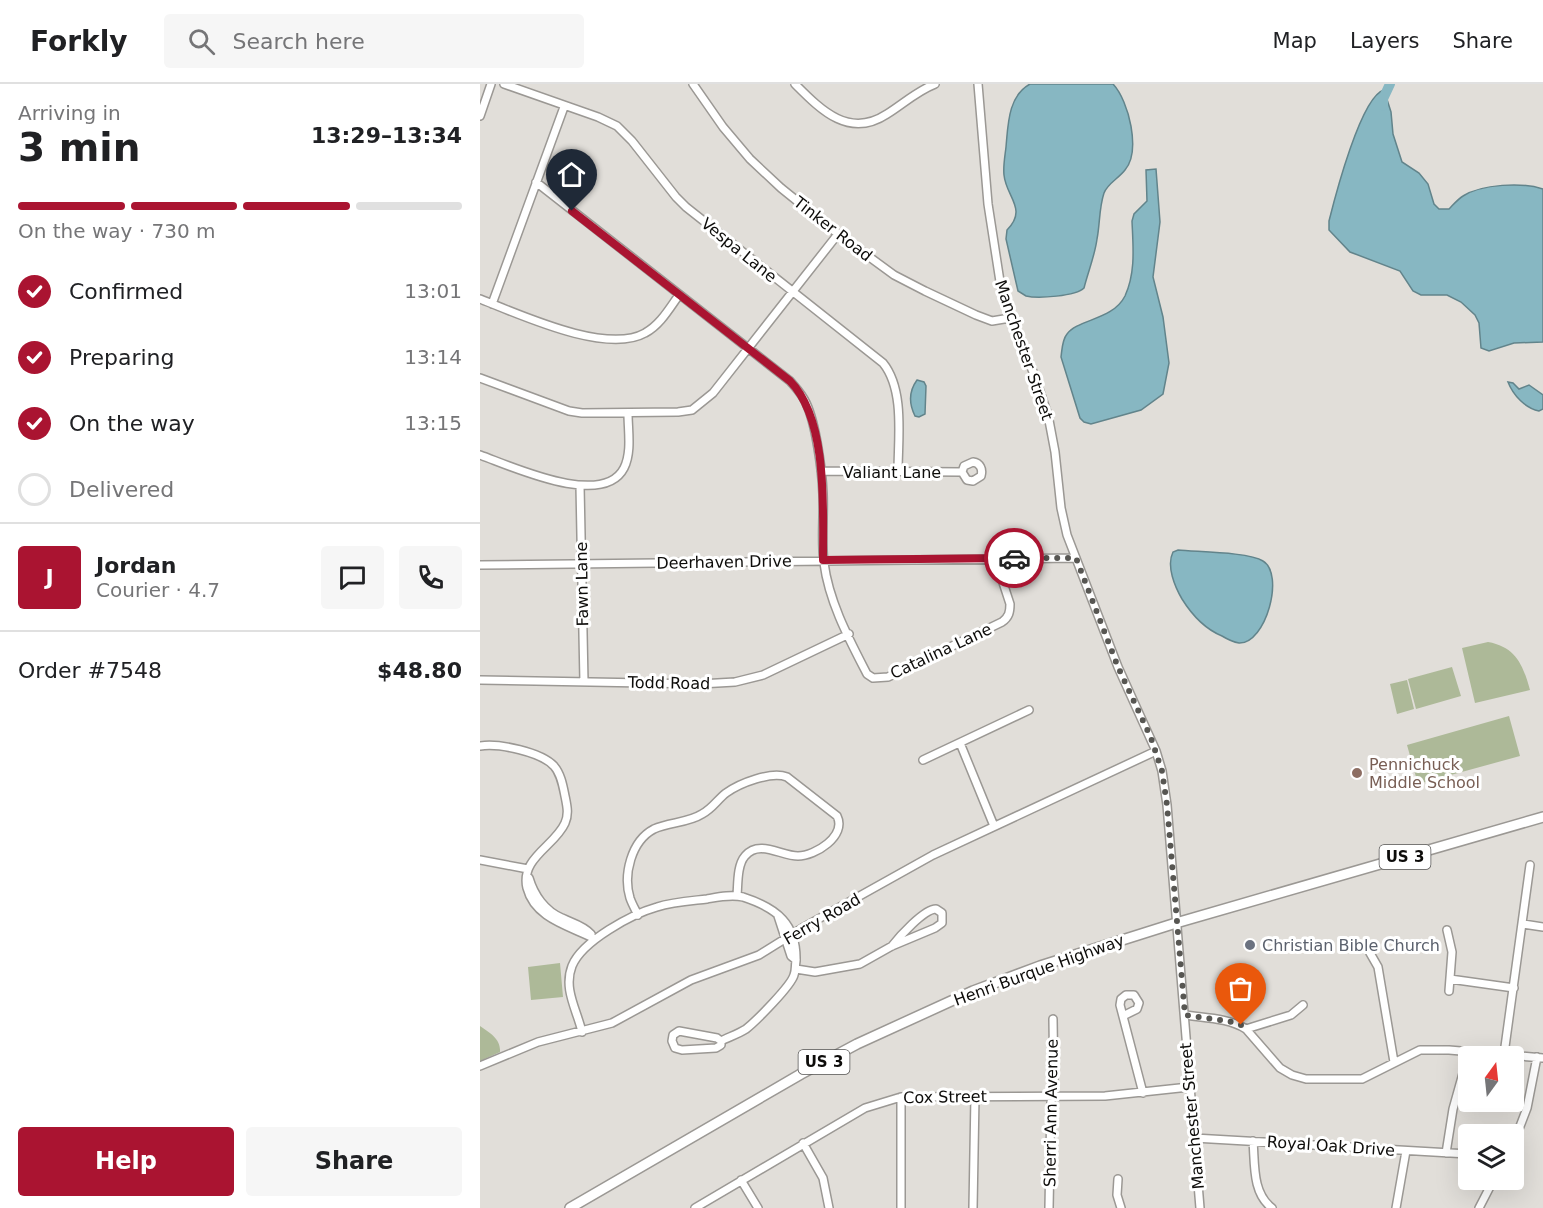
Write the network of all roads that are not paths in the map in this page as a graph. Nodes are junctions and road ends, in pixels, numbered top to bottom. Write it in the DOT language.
graph roads {
  1 [pos="491,84"];
  2 [pos="504,84"];
  3 [pos="693,84"];
  4 [pos="795,84"];
  5 [pos="935,84"];
  6 [pos="978,84"];
  7 [pos="564,107"];
  8 [pos="480,116"];
  9 [pos="536,182"];
  10 [pos="838,234"];
  11 [pos="793,292"];
  12 [pos="679,295"];
  13 [pos="480,299"];
  14 [pos="492,304"];
  15 [pos="1010,318"];
  16 [pos="747,349"];
  17 [pos="480,378"];
  18 [pos="628,413"];
  19 [pos="480,455"];
  20 [pos="821,471"];
  21 [pos="898,472"];
  22 [pos="962,472"];
  23 [pos="580,486"];
  24 [pos="995,558"];
  25 [pos="1076,558"];
  26 [pos="823,560"];
  27 [pos="582,563"];
  28 [pos="480,566"];
  29 [pos="849,634"];
  30 [pos="480,680"];
  31 [pos="584,682"];
  32 [pos="1029,710"];
  33 [pos="960,743"];
  34 [pos="480,746"];
  35 [pos="1156,751"];
  36 [pos="923,760"];
  37 [pos="1543,818"];
  38 [pos="994,826"];
  39 [pos="480,860"];
  40 [pos="1530,866"];
  41 [pos="528,869"];
  42 [pos="737,896"];
  43 [pos="638,915"];
  44 [pos="778,916"];
  45 [pos="1176,923"];
  46 [pos="1523,924"];
  47 [pos="1543,927"];
  48 [pos="1447,930"];
  49 [pos="793,934"];
  50 [pos="595,939"];
  51 [pos="785,939"];
  52 [pos="892,946"];
  53 [pos="1370,953"];
  54 [pos="796,960"];
  55 [pos="796,969"];
  56 [pos="1450,979"];
  57 [pos="1514,988"];
  58 [pos="1449,991"];
  59 [pos="1303,1005"];
  60 [pos="1185,1015"];
  61 [pos="1123,1016"];
  62 [pos="1053,1019"];
  63 [pos="1246,1029"];
  64 [pos="578,1033"];
  65 [pos="721,1041"];
  66 [pos="1505,1046"];
  67 [pos="1458,1052"];
  68 [pos="1524,1056"];
  69 [pos="1540,1057"];
  70 [pos="1394,1062"];
  71 [pos="480,1066"];
  72 [pos="1189,1087"];
  73 [pos="1458,1091"];
  74 [pos="1143,1093"];
  75 [pos="901,1096"];
  76 [pos="975,1096"];
  77 [pos="1053,1096"];
  78 [pos="1521,1124"];
  79 [pos="1194,1137"];
  80 [pos="1253,1141"];
  81 [pos="803,1143"];
  82 [pos="1406,1151"];
  83 [pos="1446,1153"];
  84 [pos="1458,1154"];
  85 [pos="1118,1179"];
  86 [pos="741,1180"];
  87 [pos="1488,1190"];
  88 [pos="570,1208"];
  89 [pos="695,1208"];
  90 [pos="758,1208"];
  91 [pos="830,1208"];
  92 [pos="902,1208"];
  93 [pos="973,1208"];
  94 [pos="1049,1208"];
  95 [pos="1121,1208"];
  96 [pos="1200,1208"];
  97 [pos="1272,1208"];
  98 [pos="1396,1208"];
  99 [pos="1479,1208"];
  1 -- 8 [label="street"];
  2 -- 7 [label="street, Vespa Lane"];
  3 -- 10 [label="street, Tinker Road"];
  4 -- 5 [label="street"];
  6 -- 15 [label="street, Manchester Street"];
  7 -- 9 [label="street"];
  7 -- 11 [label="street, Vespa Lane"];
  9 -- 12 [label="street, Catalina Lane"];
  9 -- 14 [label="street"];
  10 -- 11 [label="street"];
  10 -- 15 [label="street, Tinker Road"];
  11 -- 16 [label="street"];
  11 -- 21 [label="street, Vespa Lane"];
  12 -- 14 [label="street"];
  12 -- 16 [label="street, Catalina Lane"];
  13 -- 14 [label="street"];
  15 -- 25 [label="street, Manchester Street"];
  16 -- 18 [label="street"];
  16 -- 20 [label="street, Catalina Lane"];
  17 -- 18 [label="street"];
  18 -- 23 [label="street"];
  19 -- 23 [label="street"];
  20 -- 21 [label="street, Valiant Lane"];
  20 -- 26 [label="street, Catalina Lane"];
  21 -- 22 [label="street, Valiant Lane"];
  23 -- 27 [label="street, Fawn Lane"];
  24 -- 25 [label="street, Deerhaven Drive"];
  24 -- 26 [label="street, Deerhaven Drive"];
  24 -- 29 [label="street, Catalina Lane"];
  25 -- 35 [label="street, Manchester Street"];
  26 -- 27 [label="street, Deerhaven Drive"];
  26 -- 29 [label="street, Catalina Lane"];
  27 -- 28 [label="street, Deerhaven Drive"];
  27 -- 31 [label="street, Fawn Lane"];
  29 -- 31 [label="street, Todd Road"];
  30 -- 31 [label="street, Todd Road"];
  32 -- 33 [label="street"];
  33 -- 36 [label="street"];
  33 -- 38 [label="street"];
  34 -- 41 [label="street"];
  35 -- 38 [label="street, Ferry Road"];
  35 -- 45 [label="street, Manchester Street"];
  37 -- 45 [label="main road, Henri Burque Highway / US 3"];
  38 -- 49 [label="street, Ferry Road"];
  39 -- 41 [label="street"];
  40 -- 46 [label="street"];
  41 -- 50 [label="street"];
  42 -- 43 [label="street"];
  42 -- 43 [label="street"];
  42 -- 44 [label="street"];
  43 -- 50 [label="street"];
  44 -- 49 [label="street"];
  44 -- 51 [label="street"];
  45 -- 60 [label="street, Manchester Street"];
  45 -- 88 [label="main road, Henri Burque Highway / US 3"];
  46 -- 47 [label="street"];
  46 -- 57 [label="street"];
  48 -- 56 [label="street"];
  49 -- 51 [label="street, Ferry Road"];
  49 -- 54 [label="street"];
  50 -- 64 [label="street"];
  51 -- 54 [label="street"];
  51 -- 64 [label="street, Ferry Road"];
  52 -- 52 [label="street"];
  52 -- 55 [label="street"];
  53 -- 70 [label="street"];
  54 -- 55 [label="street"];
  55 -- 65 [label="street"];
  56 -- 57 [label="street"];
  56 -- 58 [label="street"];
  57 -- 66 [label="street"];
  59 -- 63 [label="street"];
  60 -- 63 [label="street"];
  60 -- 72 [label="street, Manchester Street"];
  61 -- 74 [label="street"];
  62 -- 77 [label="street, Sherri Ann Avenue"];
  63 -- 70 [label="street"];
  64 -- 71 [label="street, Ferry Road"];
  65 -- 65 [label="street"];
  67 -- 70 [label="street"];
  68 -- 69 [label="street"];
  69 -- 78 [label="street"];
  72 -- 74 [label="street, Cox Street"];
  72 -- 79 [label="street, Manchester Street"];
  73 -- 83 [label="street"];
  74 -- 77 [label="street, Cox Street"];
  75 -- 76 [label="street, Cox Street"];
  75 -- 81 [label="street, Cox Street"];
  75 -- 92 [label="street"];
  76 -- 77 [label="street, Cox Street"];
  76 -- 93 [label="street"];
  77 -- 94 [label="street, Sherri Ann Avenue"];
  79 -- 80 [label="street, Royal Oak Drive"];
  79 -- 96 [label="street, Manchester Street"];
  80 -- 82 [label="street, Royal Oak Drive"];
  80 -- 97 [label="street"];
  81 -- 86 [label="street, Cox Street"];
  81 -- 91 [label="street"];
  82 -- 83 [label="street, Royal Oak Drive"];
  82 -- 98 [label="street"];
  83 -- 84 [label="street, Royal Oak Drive"];
  85 -- 95 [label="street"];
  86 -- 89 [label="street, Cox Street"];
  86 -- 90 [label="street"];
  87 -- 99 [label="street"];
}
